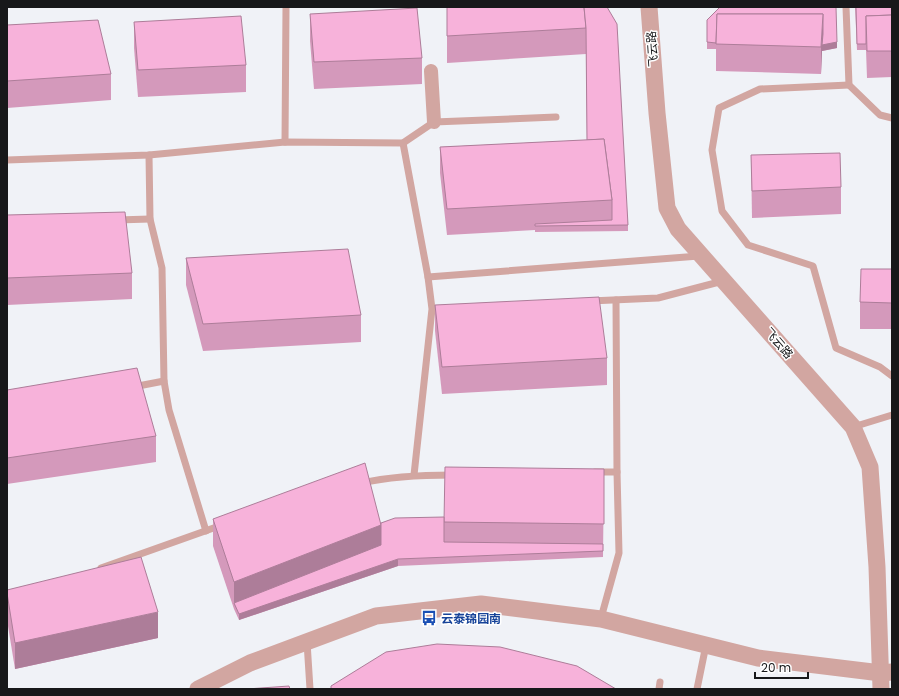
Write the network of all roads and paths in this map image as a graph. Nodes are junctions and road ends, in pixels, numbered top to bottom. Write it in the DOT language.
graph roads {
  1 [pos="286,7"];
  2 [pos="649,7"];
  3 [pos="846,7"];
  4 [pos="431,71"];
  5 [pos="849,85"];
  6 [pos="556,117"];
  7 [pos="892,118"];
  8 [pos="434,122"];
  9 [pos="285,142"];
  10 [pos="402,143"];
  11 [pos="149,155"];
  12 [pos="7,160"];
  13 [pos="150,219"];
  14 [pos="110,221"];
  15 [pos="702,256"];
  16 [pos="428,277"];
  17 [pos="725,281"];
  18 [pos="616,300"];
  19 [pos="586,302"];
  20 [pos="892,376"];
  21 [pos="164,381"];
  22 [pos="125,388"];
  23 [pos="892,415"];
  24 [pos="853,427"];
  25 [pos="586,472"];
  26 [pos="617,472"];
  27 [pos="464,474"];
  28 [pos="414,475"];
  29 [pos="355,485"];
  30 [pos="228,522"];
  31 [pos="206,531"];
  32 [pos="90,572"];
  33 [pos="601,619"];
  34 [pos="307,642"];
  35 [pos="706,645"];
  36 [pos="885,678"];
  37 [pos="198,689"];
  38 [pos="310,689"];
  39 [pos="697,689"];
  1 -- 9 [label="lane"];
  2 -- 15 [label="street, 飞云路"];
  3 -- 5 [label="lane"];
  4 -- 8 [label="street"];
  5 -- 7 [label="lane"];
  5 -- 20 [label="lane"];
  6 -- 8 [label="lane"];
  8 -- 10 [label="lane"];
  9 -- 10 [label="lane"];
  9 -- 11 [label="lane"];
  10 -- 16 [label="lane"];
  11 -- 12 [label="lane"];
  11 -- 13 [label="lane"];
  13 -- 14 [label="lane"];
  13 -- 21 [label="lane"];
  15 -- 16 [label="lane"];
  15 -- 17 [label="street, 飞云路"];
  16 -- 28 [label="lane"];
  17 -- 18 [label="lane"];
  17 -- 24 [label="street, 飞云路"];
  18 -- 19 [label="lane"];
  18 -- 26 [label="lane"];
  21 -- 22 [label="lane"];
  21 -- 31 [label="lane"];
  23 -- 24 [label="lane"];
  24 -- 36 [label="street, 飞云路"];
  25 -- 26 [label="lane"];
  26 -- 33 [label="lane"];
  27 -- 28 [label="lane"];
  28 -- 29 [label="lane"];
  30 -- 31 [label="lane"];
  31 -- 32 [label="lane"];
  33 -- 34 [label="street"];
  33 -- 35 [label="street"];
  34 -- 37 [label="street"];
  34 -- 38 [label="lane"];
  35 -- 36 [label="street"];
  35 -- 39 [label="lane"];
}
